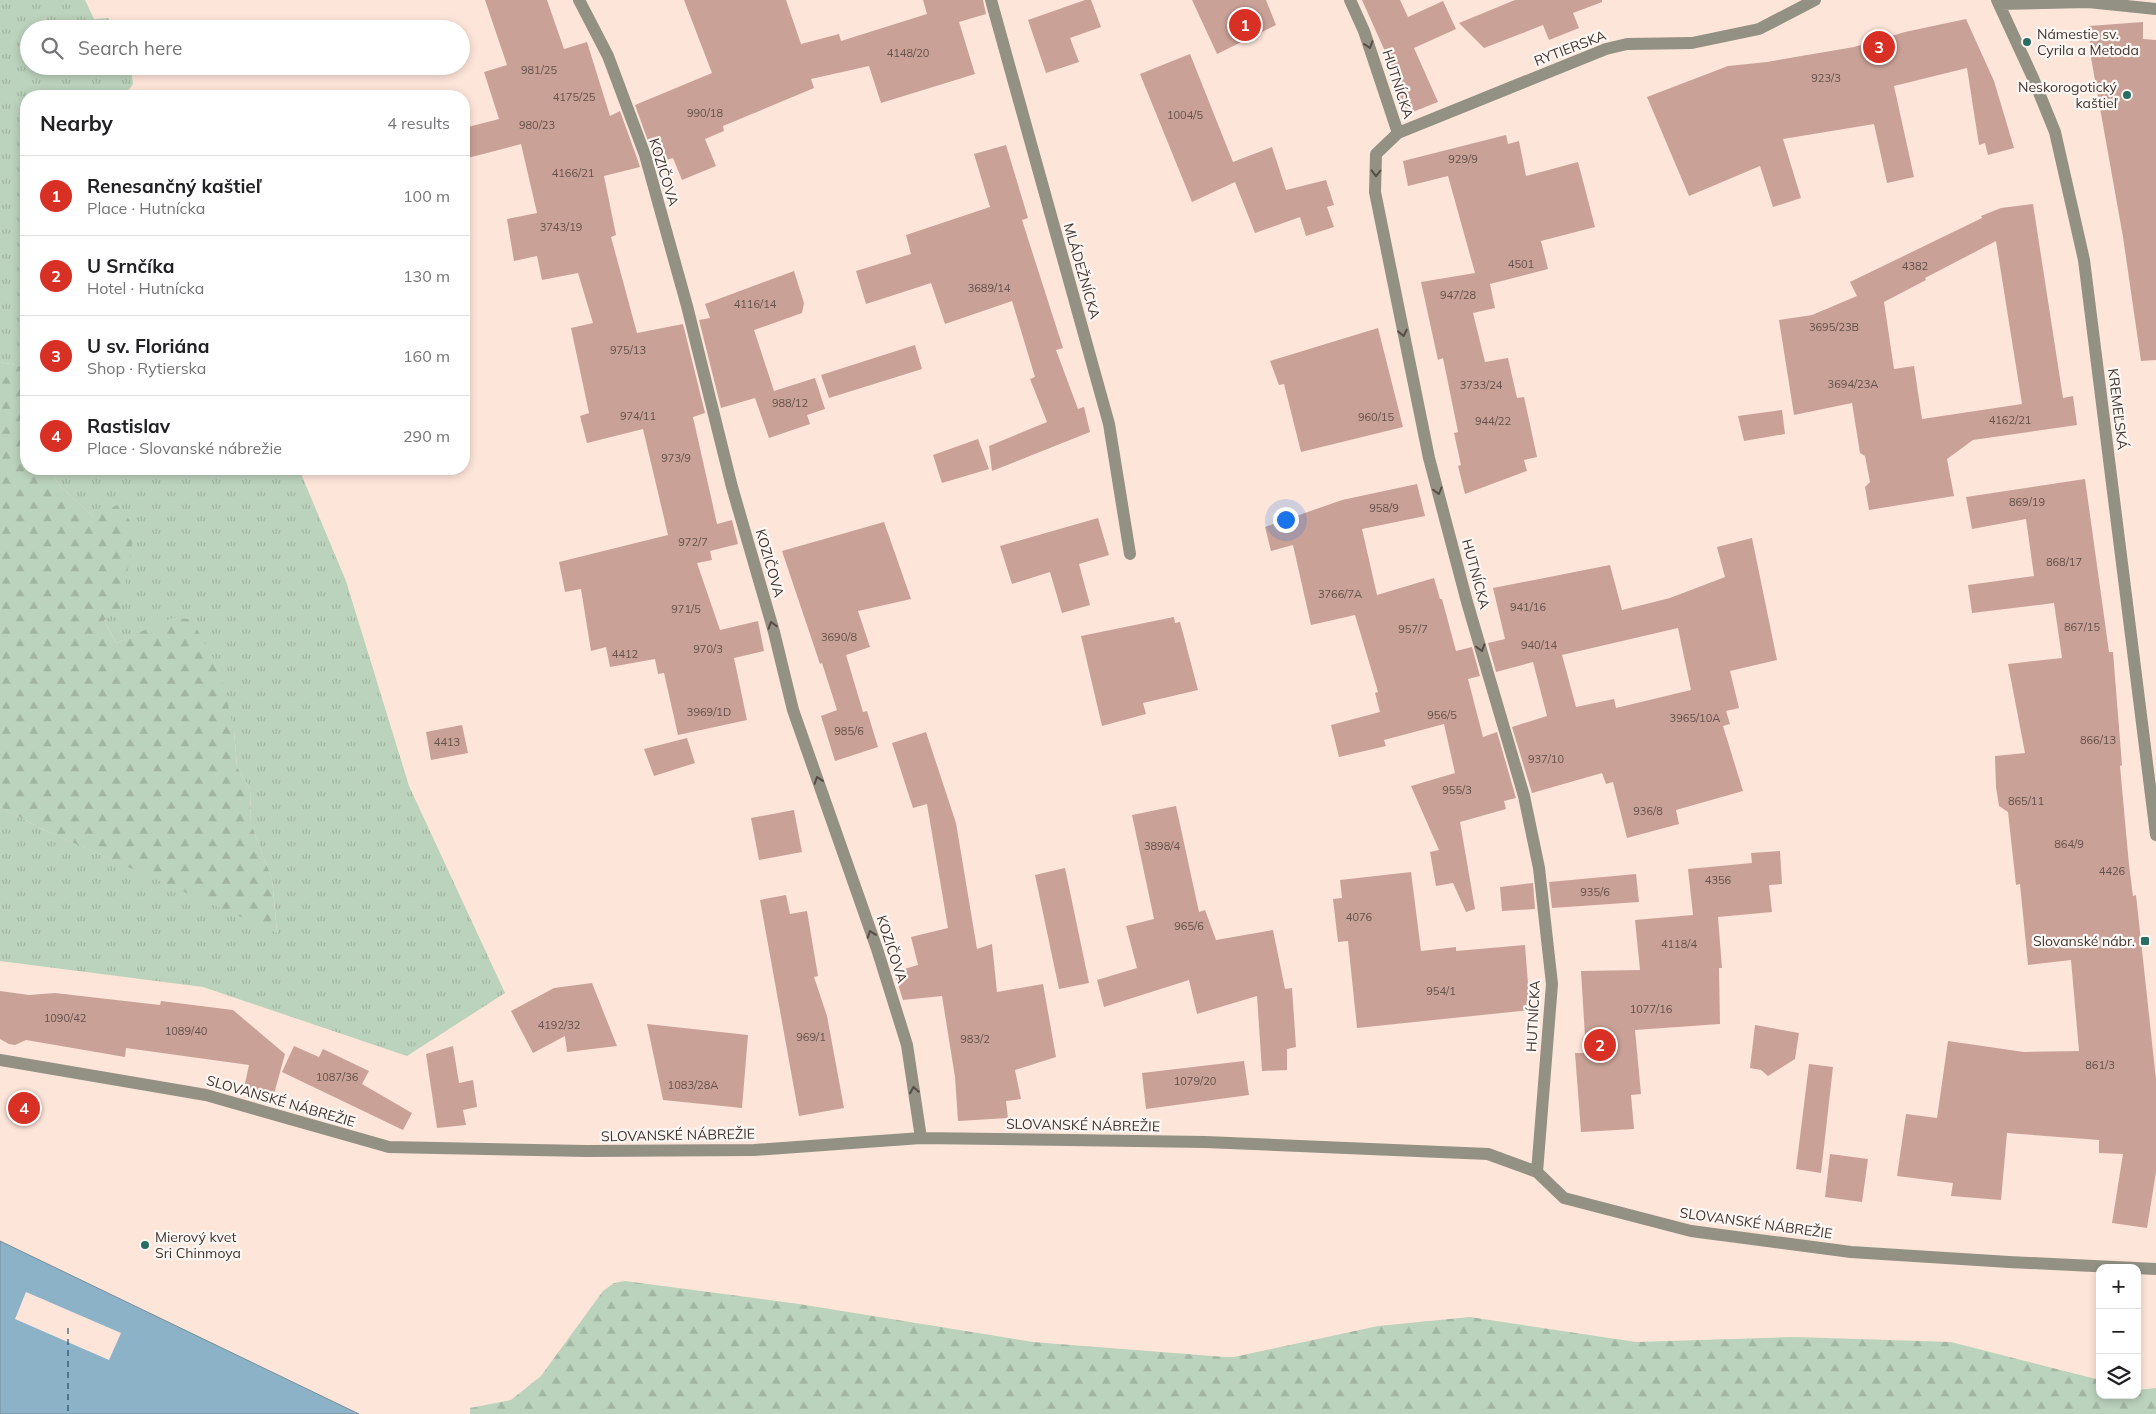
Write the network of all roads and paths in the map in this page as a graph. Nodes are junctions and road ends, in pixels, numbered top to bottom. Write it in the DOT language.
graph roads {
  1 [pos="580,0"];
  2 [pos="991,0"];
  3 [pos="1350,0"];
  4 [pos="1815,0"];
  5 [pos="1998,2"];
  6 [pos="2156,9"];
  7 [pos="1398,133"];
  8 [pos="1130,554"];
  9 [pos="2156,835"];
  10 [pos="0,1060"];
  11 [pos="921,1138"];
  12 [pos="1536,1172"];
  13 [pos="2156,1269"];
  11 -- 1 [label="street, KOZIČOVA, one-way"];
  2 -- 8 [label="street, MLÁDEŽNÍCKA"];
  3 -- 7 [label="street, HUTNÍCKA, one-way"];
  4 -- 7 [label="street, RYTIERSKA"];
  5 -- 6 [label="street"];
  5 -- 9 [label="street, KREMEĽSKÁ"];
  7 -- 12 [label="street, HUTNÍCKA, one-way"];
  10 -- 11 [label="street, SLOVANSKÉ NÁBREŽIE"];
  11 -- 12 [label="street, SLOVANSKÉ NÁBREŽIE"];
  12 -- 13 [label="street, SLOVANSKÉ NÁBREŽIE"];
}
